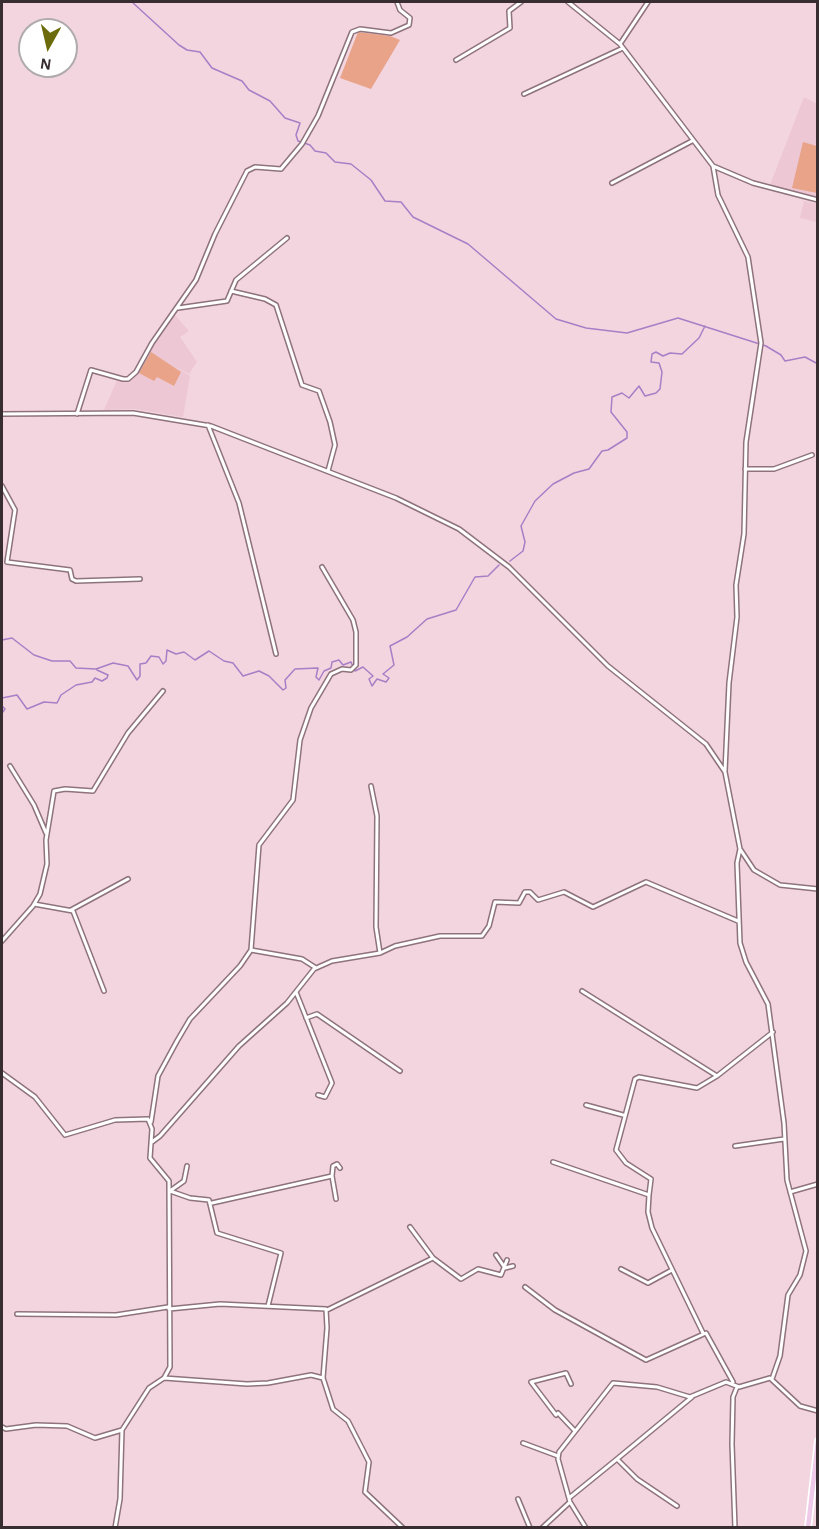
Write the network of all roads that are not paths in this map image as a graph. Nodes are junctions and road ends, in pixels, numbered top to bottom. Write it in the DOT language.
graph roads {
  1 [pos="397,2"];
  2 [pos="521,2"];
  3 [pos="568,2"];
  4 [pos="648,2"];
  5 [pos="621,46"];
  6 [pos="456,60"];
  7 [pos="524,94"];
  8 [pos="692,141"];
  9 [pos="713,166"];
  10 [pos="612,183"];
  11 [pos="818,200"];
  12 [pos="287,238"];
  13 [pos="231,291"];
  14 [pos="178,308"];
  15 [pos="2,414"];
  16 [pos="77,414"];
  17 [pos="208,425"];
  18 [pos="812,455"];
  19 [pos="745,469"];
  20 [pos="328,471"];
  21 [pos="2,486"];
  22 [pos="322,567"];
  23 [pos="140,579"];
  24 [pos="276,654"];
  25 [pos="163,691"];
  26 [pos="10,766"];
  27 [pos="725,772"];
  28 [pos="371,786"];
  29 [pos="46,835"];
  30 [pos="740,849"];
  31 [pos="128,879"];
  32 [pos="818,889"];
  33 [pos="34,903"];
  34 [pos="71,910"];
  35 [pos="738,921"];
  36 [pos="2,941"];
  37 [pos="251,950"];
  38 [pos="380,953"];
  39 [pos="316,968"];
  40 [pos="104,991"];
  41 [pos="582,991"];
  42 [pos="296,992"];
  43 [pos="306,1018"];
  44 [pos="773,1032"];
  45 [pos="400,1071"];
  46 [pos="2,1073"];
  47 [pos="717,1076"];
  48 [pos="318,1095"];
  49 [pos="586,1105"];
  50 [pos="623,1115"];
  51 [pos="151,1122"];
  52 [pos="784,1139"];
  53 [pos="152,1142"];
  54 [pos="735,1146"];
  55 [pos="553,1162"];
  56 [pos="187,1166"];
  57 [pos="340,1168"];
  58 [pos="332,1176"];
  59 [pos="818,1184"];
  60 [pos="170,1191"];
  61 [pos="790,1192"];
  62 [pos="649,1195"];
  63 [pos="336,1199"];
  64 [pos="212,1203"];
  65 [pos="410,1227"];
  66 [pos="496,1255"];
  67 [pos="433,1258"];
  68 [pos="507,1260"];
  69 [pos="513,1266"];
  70 [pos="505,1268"];
  71 [pos="621,1269"];
  72 [pos="672,1270"];
  73 [pos="525,1287"];
  74 [pos="268,1306"];
  75 [pos="168,1308"];
  76 [pos="327,1310"];
  77 [pos="17,1314"];
  78 [pos="703,1333"];
  79 [pos="164,1378"];
  80 [pos="323,1378"];
  81 [pos="772,1379"];
  82 [pos="571,1384"];
  83 [pos="737,1387"];
  84 [pos="692,1397"];
  85 [pos="818,1411"];
  86 [pos="2,1427"];
  87 [pos="122,1430"];
  88 [pos="575,1431"];
  89 [pos="817,1441"];
  90 [pos="524,1443"];
  91 [pos="558,1456"];
  92 [pos="617,1460"];
  93 [pos="518,1499"];
  94 [pos="569,1500"];
  95 [pos="677,1506"];
  96 [pos="115,1527"];
  97 [pos="403,1527"];
  98 [pos="530,1527"];
  99 [pos="542,1527"];
  100 [pos="586,1527"];
  101 [pos="735,1527"];
  102 [pos="808,1527"];
  1 -- 14 [label="street"];
  2 -- 6 [label="street"];
  3 -- 5 [label="street"];
  4 -- 5 [label="street"];
  5 -- 7 [label="street"];
  5 -- 8 [label="street"];
  8 -- 9 [label="street"];
  8 -- 10 [label="street"];
  9 -- 11 [label="street"];
  9 -- 19 [label="street"];
  12 -- 13 [label="street"];
  13 -- 14 [label="street"];
  13 -- 20 [label="street"];
  14 -- 16 [label="street"];
  15 -- 16 [label="street"];
  16 -- 17 [label="street"];
  17 -- 20 [label="street"];
  17 -- 24 [label="street"];
  18 -- 19 [label="street"];
  19 -- 27 [label="street"];
  20 -- 27 [label="street"];
  21 -- 23 [label="street"];
  22 -- 37 [label="street"];
  25 -- 29 [label="street"];
  26 -- 29 [label="street"];
  27 -- 30 [label="street"];
  28 -- 38 [label="street"];
  29 -- 33 [label="street"];
  30 -- 32 [label="street"];
  30 -- 35 [label="street"];
  31 -- 34 [label="street"];
  33 -- 34 [label="street"];
  33 -- 36 [label="street"];
  34 -- 40 [label="street"];
  35 -- 38 [label="street"];
  35 -- 44 [label="street"];
  37 -- 39 [label="street"];
  37 -- 51 [label="street"];
  38 -- 39 [label="street"];
  39 -- 42 [label="street"];
  41 -- 47 [label="street"];
  42 -- 43 [label="street"];
  42 -- 53 [label="street"];
  43 -- 45 [label="street"];
  43 -- 48 [label="street"];
  44 -- 47 [label="street"];
  44 -- 52 [label="street"];
  46 -- 51 [label="street"];
  47 -- 50 [label="street"];
  49 -- 50 [label="street"];
  50 -- 62 [label="street"];
  51 -- 53 [label="street"];
  52 -- 54 [label="street"];
  52 -- 61 [label="street"];
  53 -- 60 [label="street"];
  55 -- 62 [label="street"];
  56 -- 60 [label="street"];
  57 -- 58 [label="street"];
  58 -- 63 [label="street"];
  58 -- 64 [label="street"];
  59 -- 61 [label="street"];
  60 -- 64 [label="street"];
  60 -- 75 [label="street"];
  61 -- 81 [label="street"];
  62 -- 72 [label="street"];
  64 -- 74 [label="street"];
  65 -- 67 [label="street"];
  66 -- 70 [label="street"];
  67 -- 70 [label="street"];
  67 -- 76 [label="street"];
  68 -- 70 [label="street"];
  69 -- 70 [label="street"];
  71 -- 72 [label="street"];
  72 -- 78 [label="street"];
  73 -- 78 [label="street"];
  74 -- 75 [label="street"];
  74 -- 76 [label="street"];
  75 -- 77 [label="street"];
  75 -- 79 [label="street"];
  76 -- 80 [label="street"];
  78 -- 83 [label="street"];
  79 -- 80 [label="street"];
  79 -- 87 [label="street"];
  80 -- 97 [label="street"];
  81 -- 83 [label="street"];
  81 -- 85 [label="street"];
  82 -- 88 [label="street"];
  83 -- 84 [label="street"];
  83 -- 101 [label="street"];
  84 -- 88 [label="street"];
  84 -- 92 [label="street"];
  86 -- 87 [label="street"];
  87 -- 96 [label="street"];
  88 -- 91 [label="street"];
  89 -- 102 [label="main road"];
  90 -- 91 [label="street"];
  91 -- 94 [label="street"];
  92 -- 94 [label="street"];
  92 -- 95 [label="street"];
  93 -- 98 [label="street"];
  94 -- 99 [label="street"];
  94 -- 100 [label="street"];
}
